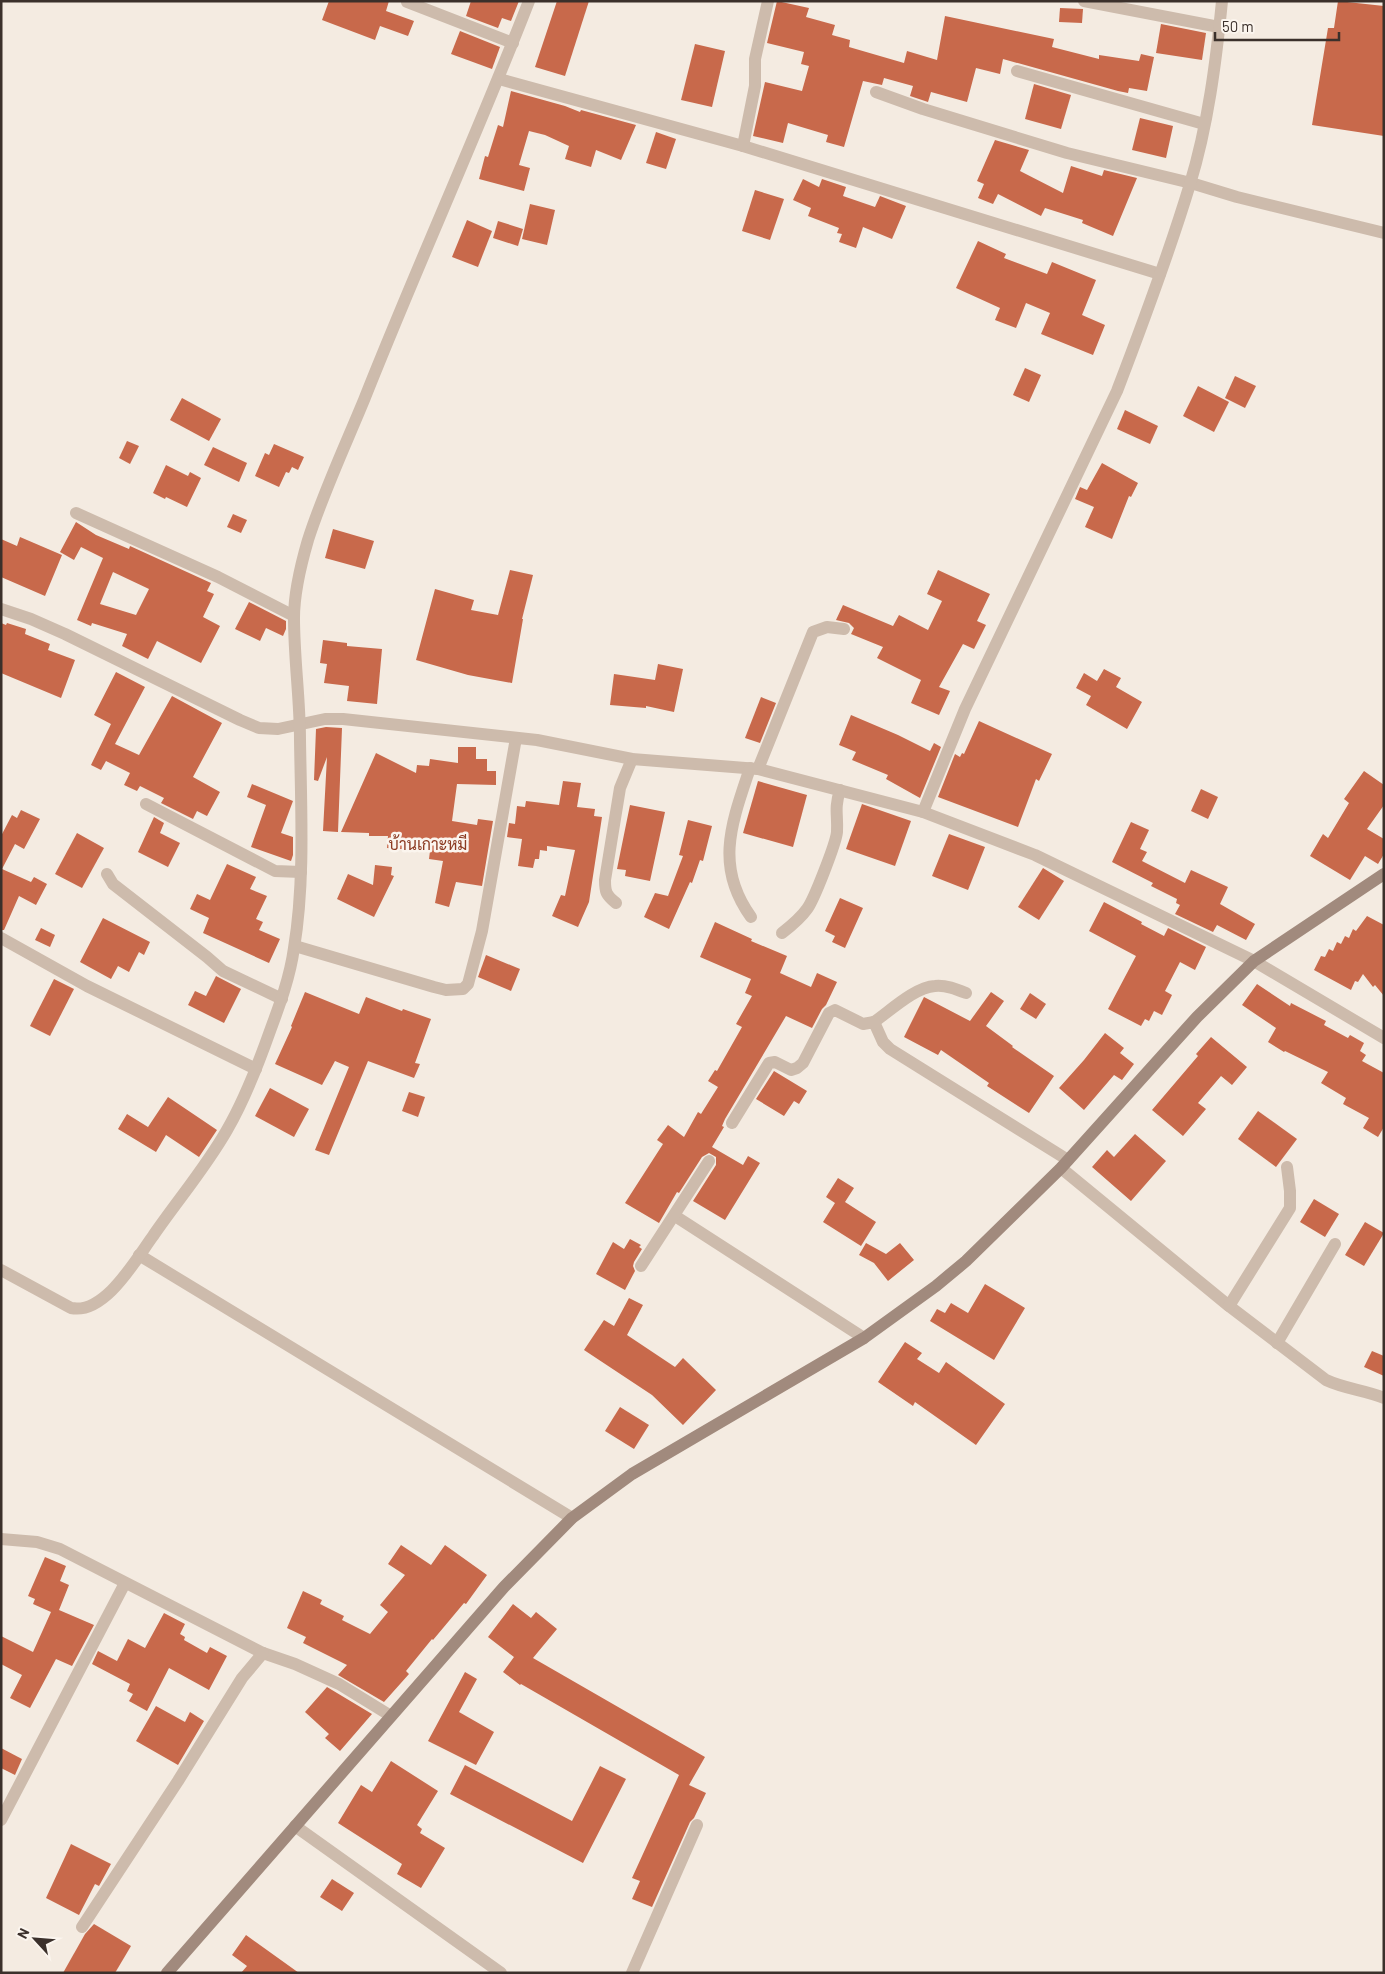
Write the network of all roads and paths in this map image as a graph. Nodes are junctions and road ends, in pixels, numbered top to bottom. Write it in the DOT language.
graph roads {
  1 [pos="530,1"];
  2 [pos="768,1"];
  3 [pos="1084,1"];
  4 [pos="1222,1"];
  5 [pos="407,2"];
  6 [pos="1219,26"];
  7 [pos="513,42"];
  8 [pos="1017,71"];
  9 [pos="499,79"];
  10 [pos="876,92"];
  11 [pos="1204,124"];
  12 [pos="743,146"];
  13 [pos="1191,183"];
  14 [pos="1384,233"];
  15 [pos="1160,274"];
  16 [pos="76,512"];
  17 [pos="1,609"];
  18 [pos="294,616"];
  19 [pos="844,629"];
  20 [pos="300,725"];
  21 [pos="516,738"];
  22 [pos="632,759"];
  23 [pos="754,768"];
  24 [pos="840,790"];
  25 [pos="146,804"];
  26 [pos="923,812"];
  27 [pos="300,872"];
  28 [pos="107,874"];
  29 [pos="1384,874"];
  30 [pos="616,903"];
  31 [pos="751,917"];
  32 [pos="782,933"];
  33 [pos="1,938"];
  34 [pos="295,946"];
  35 [pos="1254,962"];
  36 [pos="966,993"];
  37 [pos="282,999"];
  38 [pos="874,1022"];
  39 [pos="1384,1038"];
  40 [pos="256,1069"];
  41 [pos="732,1123"];
  42 [pos="709,1161"];
  43 [pos="1064,1164"];
  44 [pos="1287,1166"];
  45 [pos="675,1216"];
  46 [pos="1336,1244"];
  47 [pos="139,1255"];
  48 [pos="642,1266"];
  49 [pos="1,1270"];
  50 [pos="1229,1306"];
  51 [pos="864,1338"];
  52 [pos="1277,1343"];
  53 [pos="1384,1398"];
  54 [pos="572,1518"];
  55 [pos="1,1539"];
  56 [pos="125,1583"];
  57 [pos="263,1653"];
  58 [pos="391,1716"];
  59 [pos="1,1820"];
  60 [pos="697,1825"];
  61 [pos="295,1826"];
  62 [pos="82,1927"];
  63 [pos="167,1973"];
  64 [pos="502,1973"];
  65 [pos="632,1973"];
  1 -- 7 [label="street"];
  2 -- 12 [label="street"];
  3 -- 6 [label="street"];
  4 -- 6 [label="street"];
  5 -- 7 [label="street"];
  6 -- 11 [label="street"];
  7 -- 9 [label="street"];
  8 -- 11 [label="street"];
  9 -- 12 [label="street"];
  9 -- 18 [label="street"];
  10 -- 13 [label="street"];
  11 -- 13 [label="street"];
  12 -- 15 [label="street"];
  13 -- 14 [label="street"];
  13 -- 15 [label="street"];
  15 -- 26 [label="street"];
  16 -- 18 [label="street"];
  17 -- 20 [label="street"];
  18 -- 20 [label="street"];
  19 -- 23 [label="street"];
  20 -- 21 [label="street"];
  20 -- 27 [label="street"];
  21 -- 22 [label="street"];
  21 -- 34 [label="street"];
  22 -- 23 [label="street"];
  22 -- 30 [label="street"];
  23 -- 24 [label="street"];
  23 -- 31 [label="street"];
  24 -- 26 [label="street"];
  24 -- 32 [label="street"];
  25 -- 27 [label="street"];
  26 -- 35 [label="street"];
  27 -- 34 [label="street"];
  28 -- 37 [label="street"];
  29 -- 35 [label="street"];
  33 -- 40 [label="street"];
  34 -- 37 [label="street"];
  35 -- 39 [label="street"];
  35 -- 43 [label="street"];
  36 -- 38 [label="street"];
  37 -- 40 [label="street"];
  38 -- 41 [label="street"];
  38 -- 43 [label="street"];
  40 -- 47 [label="street"];
  42 -- 45 [label="street"];
  43 -- 50 [label="street"];
  43 -- 51 [label="street"];
  44 -- 50 [label="street"];
  45 -- 48 [label="street"];
  45 -- 51 [label="street"];
  46 -- 52 [label="street"];
  47 -- 49 [label="street"];
  47 -- 54 [label="street"];
  50 -- 52 [label="street"];
  51 -- 54 [label="street"];
  52 -- 53 [label="street"];
  54 -- 58 [label="street"];
  55 -- 56 [label="street"];
  56 -- 57 [label="street"];
  56 -- 59 [label="street"];
  57 -- 58 [label="street"];
  57 -- 62 [label="street"];
  58 -- 61 [label="street"];
  60 -- 65 [label="street"];
  61 -- 63 [label="street"];
  61 -- 64 [label="street"];
}
